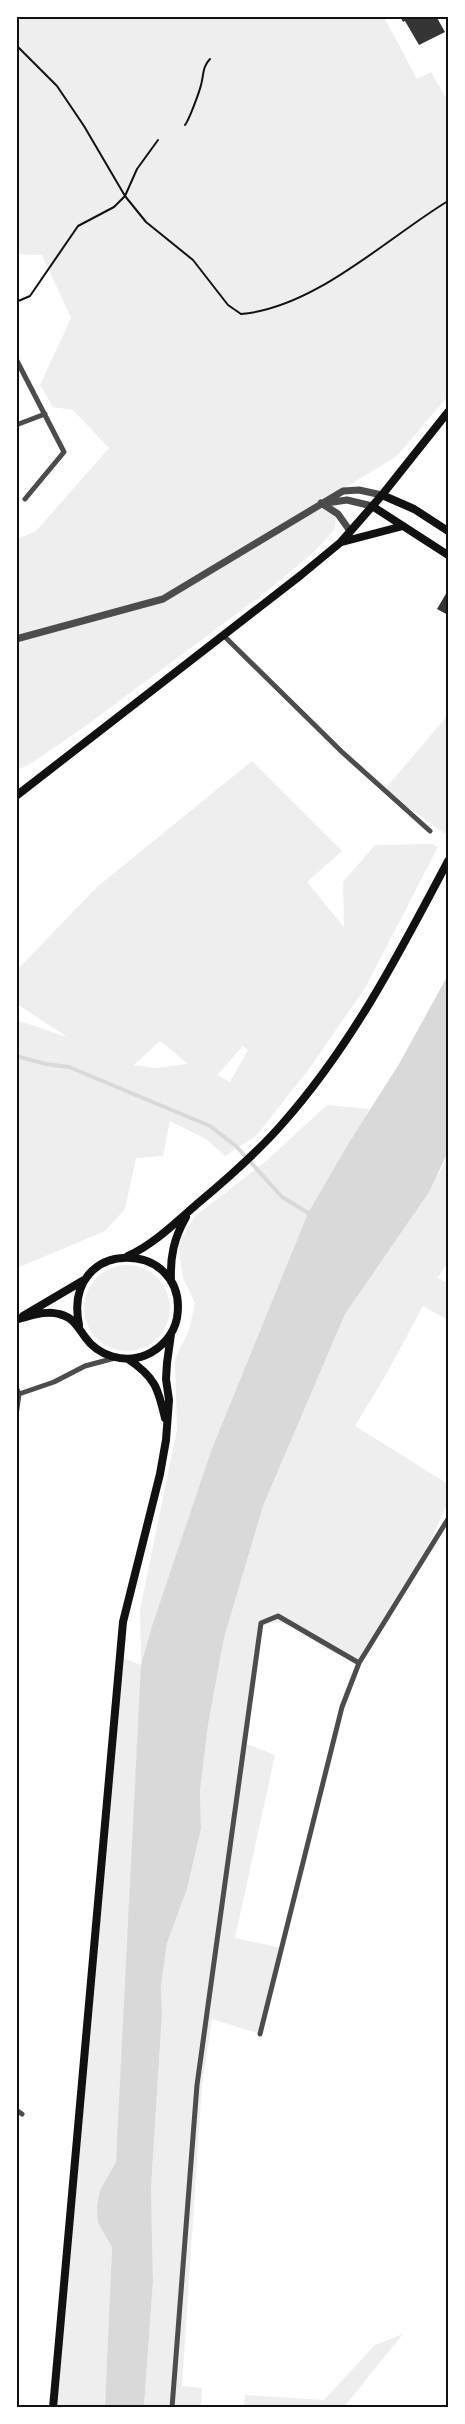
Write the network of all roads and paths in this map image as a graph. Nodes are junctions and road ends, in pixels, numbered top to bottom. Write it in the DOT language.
graph roads {
  1 [pos="16,45"];
  2 [pos="210,59"];
  3 [pos="185,125"];
  4 [pos="158,140"];
  5 [pos="125,196"];
  6 [pos="448,201"];
  7 [pos="16,302"];
  8 [pos="16,359"];
  9 [pos="448,412"];
  10 [pos="45,414"];
  11 [pos="16,424"];
  12 [pos="382,495"];
  13 [pos="25,499"];
  14 [pos="321,503"];
  15 [pos="372,507"];
  16 [pos="403,526"];
  17 [pos="350,531"];
  18 [pos="448,531"];
  19 [pos="340,542"];
  20 [pos="448,555"];
  21 [pos="223,635"];
  22 [pos="16,639"];
  23 [pos="16,796"];
  24 [pos="430,831"];
  25 [pos="448,861"];
  26 [pos="191,1209"];
  27 [pos="128,1256"];
  28 [pos="84,1280"];
  29 [pos="171,1281"];
  30 [pos="17,1319"];
  31 [pos="79,1325"];
  32 [pos="171,1334"];
  33 [pos="115,1358"];
  34 [pos="128,1359"];
  35 [pos="18,1390"];
  36 [pos="16,1416"];
  37 [pos="167,1428"];
  38 [pos="448,1519"];
  39 [pos="359,1663"];
  40 [pos="260,2034"];
  41 [pos="53,2408"];
  42 [pos="172,2408"];
  1 -- 5 [label="path"];
  2 -- 3 [label="path"];
  4 -- 5 [label="path"];
  5 -- 6 [label="path"];
  5 -- 7 [label="path"];
  8 -- 10 [label="street"];
  9 -- 12 [label="main road"];
  10 -- 11 [label="street"];
  10 -- 13 [label="street"];
  12 -- 14 [label="street"];
  12 -- 15 [label="main road"];
  12 -- 18 [label="main road"];
  14 -- 15 [label="street"];
  14 -- 17 [label="street"];
  14 -- 22 [label="street"];
  15 -- 16 [label="main road"];
  15 -- 17 [label="main road"];
  16 -- 19 [label="main road"];
  16 -- 20 [label="main road"];
  17 -- 19 [label="main road"];
  19 -- 21 [label="main road"];
  21 -- 23 [label="main road"];
  21 -- 24 [label="street"];
  25 -- 26 [label="main road"];
  26 -- 27 [label="main road"];
  26 -- 29 [label="main road"];
  27 -- 28 [label="main road"];
  27 -- 29 [label="main road"];
  28 -- 30 [label="main road"];
  28 -- 31 [label="main road"];
  29 -- 32 [label="main road"];
  30 -- 31 [label="main road"];
  31 -- 33 [label="main road"];
  32 -- 34 [label="main road"];
  32 -- 37 [label="main road"];
  33 -- 34 [label="main road"];
  33 -- 35 [label="street"];
  34 -- 37 [label="main road"];
  35 -- 36 [label="street"];
  37 -- 41 [label="main road"];
  38 -- 39 [label="street"];
  39 -- 40 [label="street"];
  39 -- 42 [label="street"];
}
